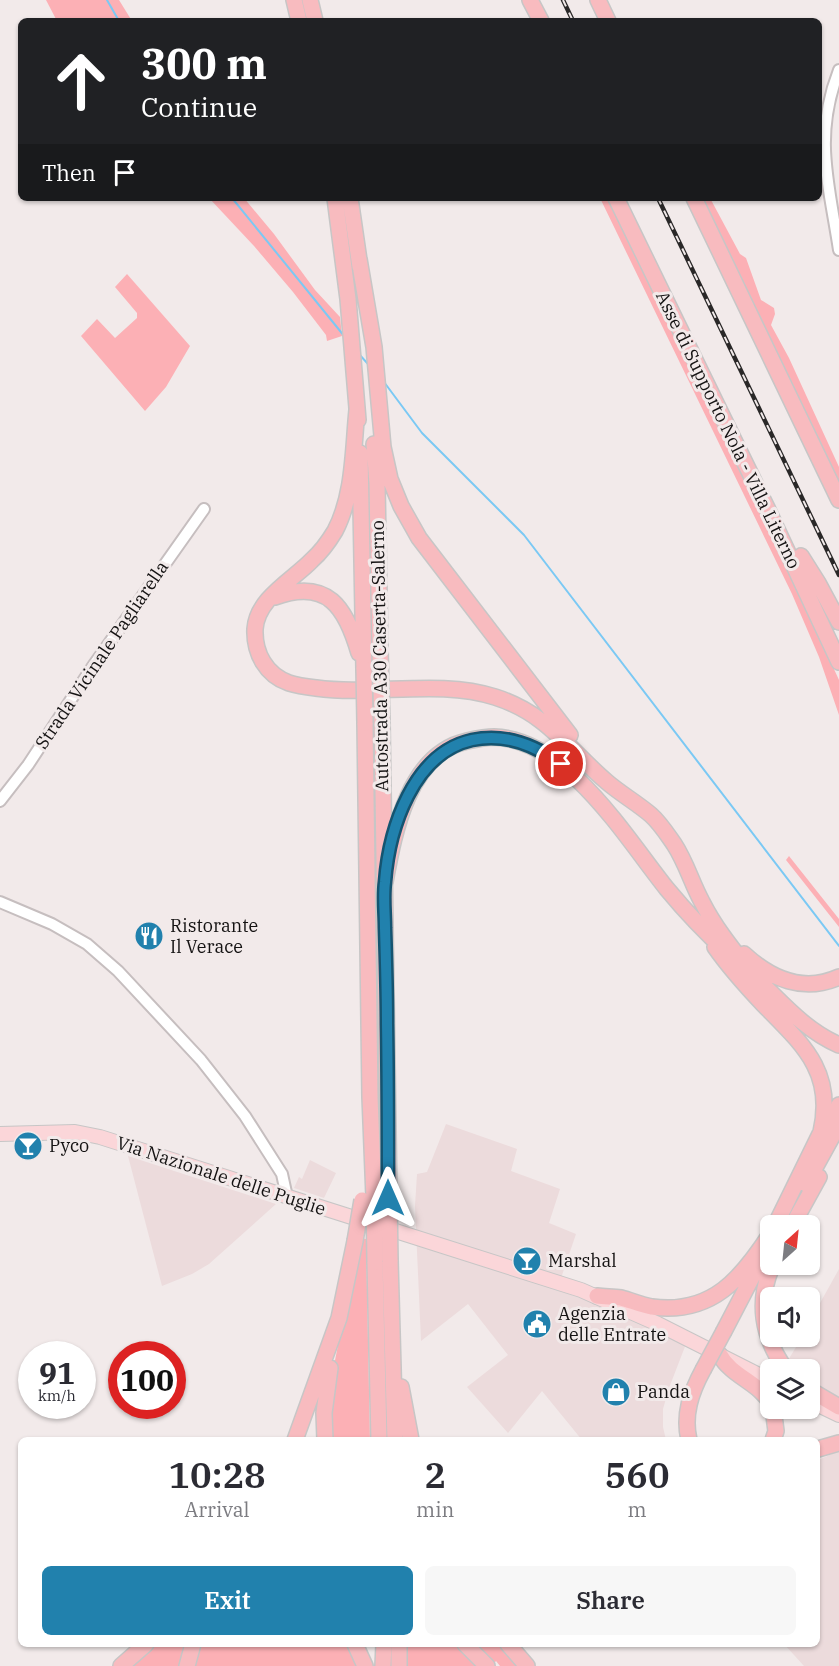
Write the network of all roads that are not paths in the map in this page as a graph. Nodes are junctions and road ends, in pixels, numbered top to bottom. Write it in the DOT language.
graph roads {
  1 [pos="294,0"];
  2 [pos="310,0"];
  3 [pos="598,0"];
  4 [pos="527,7"];
  5 [pos="298,18"];
  6 [pos="314,18"];
  7 [pos="537,18"];
  8 [pos="607,18"];
  9 [pos="839,70"];
  10 [pos="335,201"];
  11 [pos="350,201"];
  12 [pos="617,201"];
  13 [pos="628,201"];
  14 [pos="695,201"];
  15 [pos="839,250"];
  16 [pos="375,402"];
  17 [pos="357,410"];
  18 [pos="839,500"];
  19 [pos="204,509"];
  20 [pos="801,556"];
  21 [pos="270,599"];
  22 [pos="839,622"];
  23 [pos="839,639"];
  24 [pos="839,663"];
  25 [pos="364,669"];
  26 [pos="569,745"];
  27 [pos="592,767"];
  28 [pos="598,800"];
  29 [pos="0,801"];
  30 [pos="385,882"];
  31 [pos="0,902"];
  32 [pos="710,928"];
  33 [pos="838,977"];
  34 [pos="839,1045"];
  35 [pos="839,1105"];
  36 [pos="839,1124"];
  37 [pos="839,1130"];
  38 [pos="0,1134"];
  39 [pos="839,1143"];
  40 [pos="802,1173"];
  41 [pos="817,1180"];
  42 [pos="287,1197"];
  43 [pos="375,1199"];
  44 [pos="781,1215"];
  45 [pos="788,1215"];
  46 [pos="798,1215"];
  47 [pos="760,1249"];
  48 [pos="382,1261"];
  49 [pos="760,1274"];
  50 [pos="765,1275"];
  51 [pos="597,1296"];
  52 [pos="339,1318"];
  53 [pos="392,1345"];
  54 [pos="720,1355"];
  55 [pos="780,1359"];
  56 [pos="760,1375"];
  57 [pos="760,1391"];
  58 [pos="820,1396"];
  59 [pos="820,1406"];
  60 [pos="839,1407"];
  61 [pos="839,1415"];
  62 [pos="774,1419"];
  63 [pos="296,1437"];
  64 [pos="325,1437"];
  65 [pos="379,1437"];
  66 [pos="394,1437"];
  67 [pos="410,1437"];
  68 [pos="688,1437"];
  69 [pos="774,1437"];
  70 [pos="839,1443"];
  71 [pos="820,1448"];
  72 [pos="143,1647"];
  73 [pos="192,1647"];
  74 [pos="356,1647"];
  75 [pos="384,1647"];
  76 [pos="399,1647"];
  77 [pos="468,1647"];
  78 [pos="511,1647"];
  79 [pos="121,1666"];
  80 [pos="186,1666"];
  81 [pos="365,1666"];
  82 [pos="383,1666"];
  83 [pos="399,1666"];
  84 [pos="487,1666"];
  85 [pos="527,1666"];
  1 -- 5 [label="highway"];
  2 -- 6 [label="highway"];
  3 -- 8 [label="highway"];
  4 -- 7 [label="highway"];
  9 -- 15 [label="street"];
  10 -- 17 [label="highway, Autostrada A30 Caserta-Salerno"];
  11 -- 16 [label="highway"];
  12 -- 24 [label="highway, Asse di Supporto Nola - Villa Literno"];
  13 -- 20 [label="highway, Asse di Supporto Nola - Villa Literno"];
  14 -- 18 [label="highway"];
  16 -- 27 [label="highway"];
  16 -- 30 [label="highway, Autostrada A30 Caserta-Salerno, bridge"];
  17 -- 21 [label="highway"];
  17 -- 25 [label="highway, Autostrada A30 Caserta-Salerno"];
  19 -- 29 [label="street, Strada Vicinale Pagliarella"];
  20 -- 22 [label="highway"];
  20 -- 23 [label="highway, Asse di Supporto Nola - Villa Literno"];
  21 -- 25 [label="highway"];
  21 -- 26 [label="highway"];
  25 -- 43 [label="highway, Autostrada A30 Caserta-Salerno, bridge"];
  26 -- 27 [label="highway"];
  26 -- 28 [label="highway"];
  27 -- 32 [label="highway"];
  28 -- 30 [label="highway"];
  28 -- 32 [label="highway"];
  30 -- 43 [label="highway, Autostrada A30 Caserta-Salerno"];
  31 -- 42 [label="street"];
  32 -- 33 [label="highway"];
  32 -- 34 [label="highway"];
  32 -- 40 [label="highway"];
  35 -- 40 [label="highway"];
  36 -- 45 [label="highway"];
  37 -- 41 [label="highway"];
  38 -- 42 [label="main road, Via Nazionale delle Puglie"];
  39 -- 41 [label="highway"];
  40 -- 44 [label="highway"];
  41 -- 46 [label="highway"];
  42 -- 51 [label="main road, Via Nazionale delle Puglie"];
  43 -- 48 [label="highway, Autostrada A30 Caserta-Salerno, bridge"];
  43 -- 52 [label="highway, bridge"];
  47 -- 51 [label="highway"];
  48 -- 53 [label="highway, Autostrada A30 Caserta-Salerno"];
  48 -- 65 [label="highway, Autostrada A30 Caserta-Salerno"];
  49 -- 68 [label="highway, bridge"];
  50 -- 55 [label="highway"];
  51 -- 54 [label="main road, Via Nazionale delle Puglie"];
  52 -- 63 [label="highway"];
  52 -- 64 [label="highway"];
  53 -- 66 [label="highway, Autostrada A30 Caserta-Salerno"];
  53 -- 67 [label="highway"];
  54 -- 56 [label="main road, Via Nazionale delle Puglie"];
  54 -- 57 [label="highway"];
  58 -- 60 [label="highway"];
  59 -- 61 [label="main road"];
  62 -- 69 [label="highway"];
  70 -- 71 [label="highway"];
  72 -- 79 [label="highway"];
  73 -- 80 [label="highway"];
  74 -- 81 [label="highway"];
  75 -- 82 [label="highway"];
  76 -- 83 [label="highway"];
  77 -- 84 [label="highway"];
  78 -- 85 [label="highway"];
}
